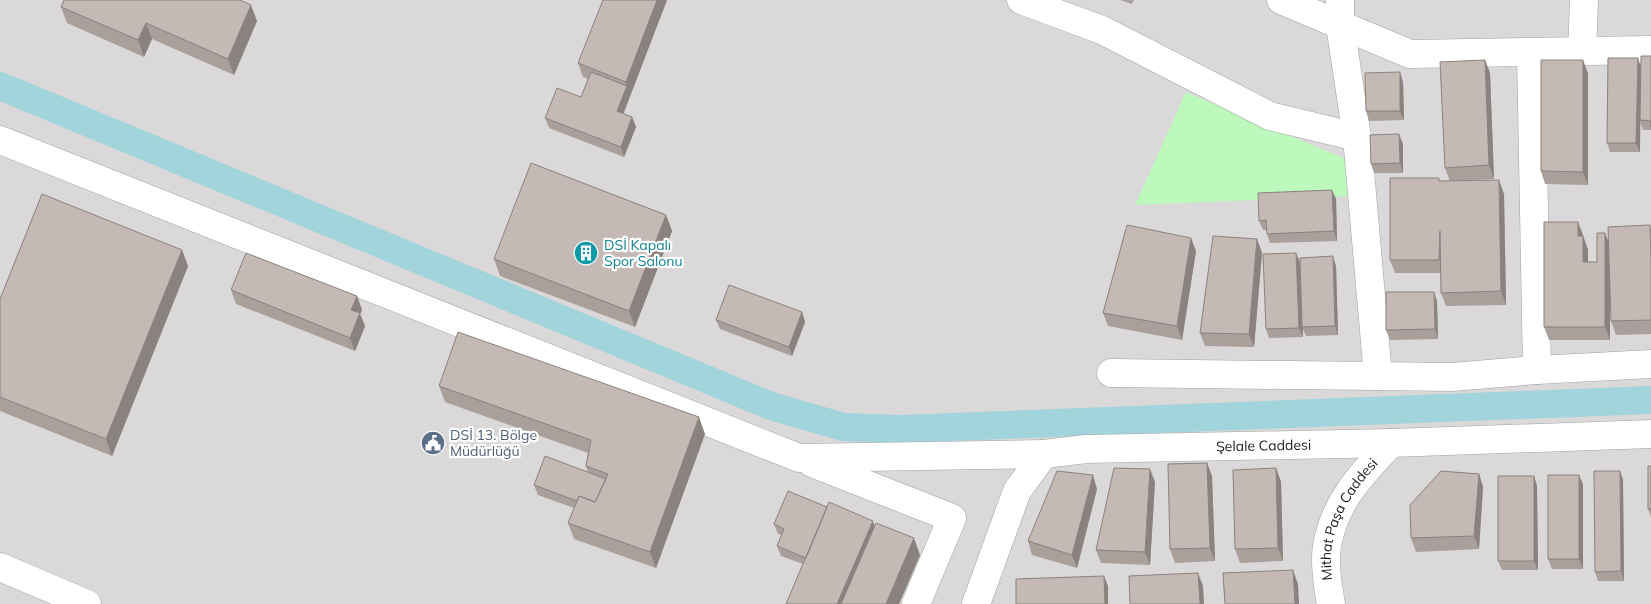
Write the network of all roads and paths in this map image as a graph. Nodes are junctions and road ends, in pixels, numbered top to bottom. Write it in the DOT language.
graph roads {
  1 [pos="1021,0"];
  2 [pos="1282,0"];
  3 [pos="1584,0"];
  4 [pos="1340,12"];
  5 [pos="1651,50"];
  6 [pos="1582,51"];
  7 [pos="1531,52"];
  8 [pos="1358,137"];
  9 [pos="0,140"];
  10 [pos="1651,364"];
  11 [pos="1537,370"];
  12 [pos="1111,373"];
  13 [pos="1378,376"];
  14 [pos="1651,434"];
  15 [pos="1391,443"];
  16 [pos="1044,454"];
  17 [pos="800,458"];
  18 [pos="0,567"];
  19 [pos="87,604"];
  20 [pos="916,604"];
  21 [pos="976,604"];
  22 [pos="1331,604"];
  1 -- 8 [label="street"];
  2 -- 4 [label="street"];
  3 -- 6 [label="street"];
  4 -- 7 [label="street"];
  4 -- 8 [label="street"];
  5 -- 6 [label="street"];
  6 -- 7 [label="street"];
  7 -- 11 [label="street"];
  8 -- 13 [label="street"];
  9 -- 17 [label="street"];
  10 -- 11 [label="street"];
  11 -- 13 [label="street"];
  12 -- 13 [label="street"];
  14 -- 15 [label="street, Şelale Caddesi"];
  15 -- 16 [label="street, Şelale Caddesi"];
  15 -- 22 [label="street, Mithat Paşa Caddesi"];
  16 -- 17 [label="street, Şelale Caddesi"];
  16 -- 21 [label="street"];
  17 -- 20 [label="street"];
  18 -- 19 [label="street"];
}
